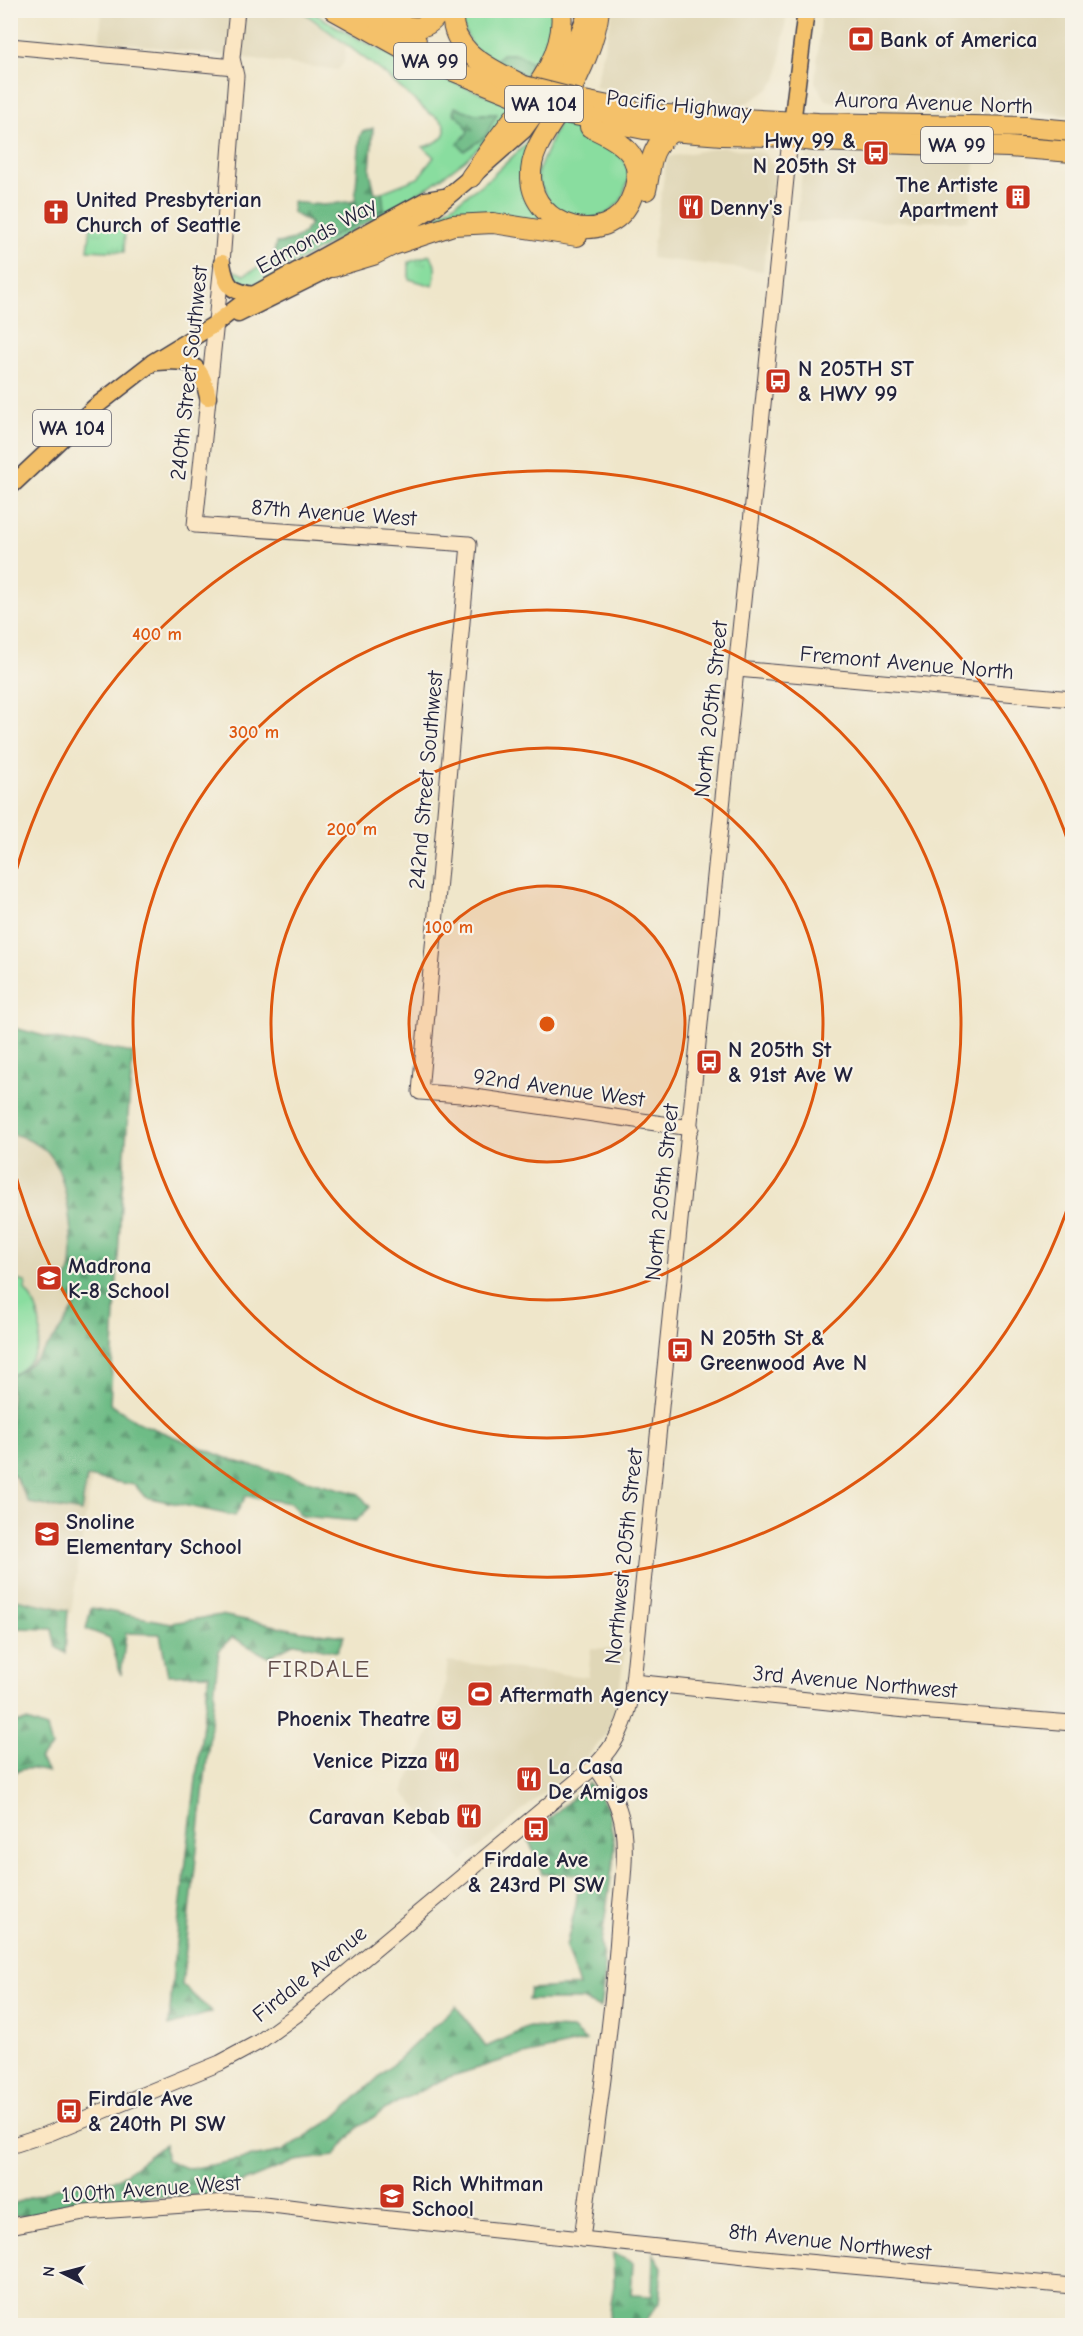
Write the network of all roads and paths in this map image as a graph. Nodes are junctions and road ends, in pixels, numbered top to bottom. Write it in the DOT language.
graph roads {
  1 [pos="237,10"];
  2 [pos="334,10"];
  3 [pos="440,10"];
  4 [pos="453,10"];
  5 [pos="561,10"];
  6 [pos="588,10"];
  7 [pos="599,10"];
  8 [pos="806,10"];
  9 [pos="371,15"];
  10 [pos="10,46"];
  11 [pos="234,67"];
  12 [pos="521,91"];
  13 [pos="575,107"];
  14 [pos="792,130"];
  15 [pos="1072,131"];
  16 [pos="671,132"];
  17 [pos="1072,152"];
  18 [pos="471,177"];
  19 [pos="444,197"];
  20 [pos="222,263"];
  21 [pos="333,267"];
  22 [pos="253,295"];
  23 [pos="215,324"];
  24 [pos="153,362"];
  25 [pos="208,397"];
  26 [pos="10,487"];
  27 [pos="195,525"];
  28 [pos="469,544"];
  29 [pos="737,669"];
  30 [pos="1072,699"];
  31 [pos="420,1092"];
  32 [pos="691,1128"];
  33 [pos="659,1411"];
  34 [pos="633,1682"];
  35 [pos="1072,1723"];
  36 [pos="596,1766"];
  37 [pos="10,2146"];
  38 [pos="10,2226"];
  39 [pos="582,2239"];
  40 [pos="1072,2286"];
  1 -- 11 [label="street, 240th Street Southwest"];
  2 -- 12 [label="highway, Pacific Highway / WA 99"];
  3 -- 9 [label="highway"];
  4 -- 12 [label="highway"];
  5 -- 18 [label="highway"];
  6 -- 18 [label="main road, Edmonds Way / WA 104"];
  7 -- 13 [label="highway"];
  8 -- 14 [label="main road, North 205th Street"];
  9 -- 12 [label="highway, Pacific Highway / WA 99"];
  10 -- 11 [label="street"];
  11 -- 20 [label="street, 240th Street Southwest"];
  12 -- 13 [label="highway, Pacific Highway / WA 99, bridge"];
  13 -- 14 [label="highway, Pacific Highway / WA 99"];
  13 -- 16 [label="highway, Pacific Highway / WA 99"];
  14 -- 15 [label="highway, Aurora Avenue North / WA 99"];
  14 -- 16 [label="highway, Pacific Highway / WA 99"];
  14 -- 17 [label="highway, Aurora Avenue North / WA 99"];
  14 -- 29 [label="street, North 205th Street"];
  16 -- 21 [label="highway"];
  18 -- 19 [label="main road, Edmonds Way / WA 104"];
  19 -- 21 [label="main road, Edmonds Way / WA 104"];
  19 -- 22 [label="main road, Edmonds Way / WA 104"];
  20 -- 22 [label="main road"];
  20 -- 23 [label="street, 240th Street Southwest"];
  21 -- 23 [label="main road, Edmonds Way / WA 104"];
  22 -- 23 [label="main road, Edmonds Way / WA 104"];
  23 -- 24 [label="main road, Edmonds Way / WA 104"];
  23 -- 25 [label="street, 240th Street Southwest"];
  24 -- 25 [label="main road"];
  24 -- 26 [label="main road, Edmonds Way / WA 104"];
  25 -- 27 [label="street, 240th Street Southwest"];
  27 -- 28 [label="street, 87th Avenue West"];
  28 -- 31 [label="street, 242nd Street Southwest"];
  29 -- 30 [label="street, Fremont Avenue North"];
  29 -- 32 [label="street, North 205th Street"];
  31 -- 32 [label="street, 92nd Avenue West"];
  32 -- 33 [label="street, North 205th Street"];
  33 -- 34 [label="street, Northwest 205th Street"];
  34 -- 35 [label="street, 3rd Avenue Northwest"];
  34 -- 36 [label="street, Northwest 205th Street"];
  36 -- 37 [label="street, Firdale Avenue"];
  36 -- 39 [label="street"];
  38 -- 39 [label="street, 100th Avenue West"];
  39 -- 40 [label="street, 8th Avenue Northwest"];
}
